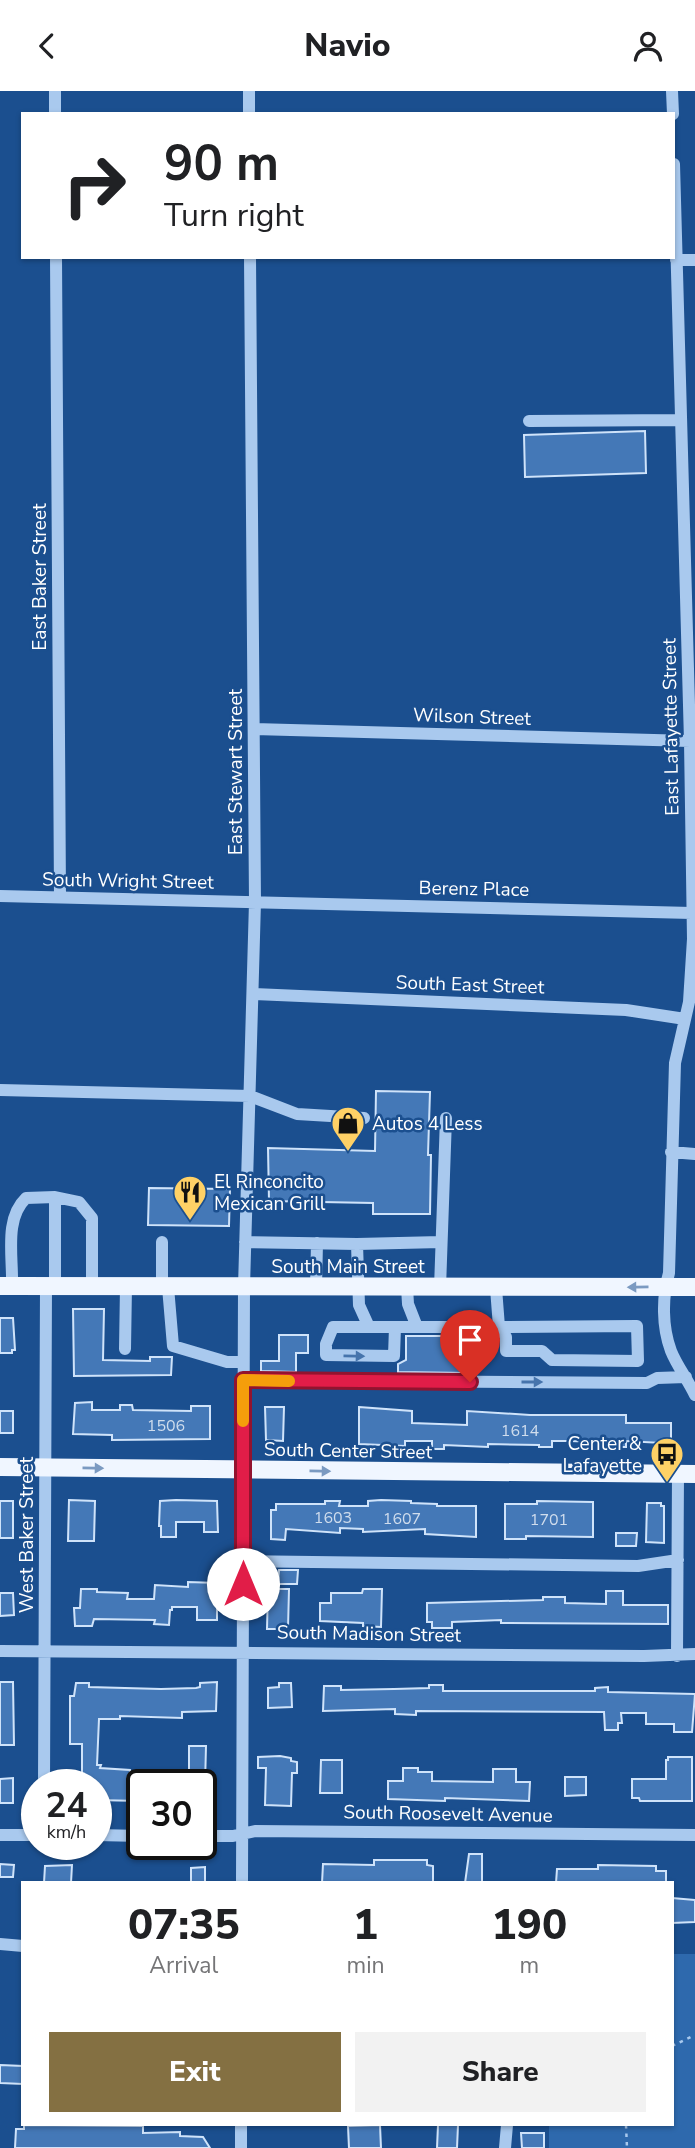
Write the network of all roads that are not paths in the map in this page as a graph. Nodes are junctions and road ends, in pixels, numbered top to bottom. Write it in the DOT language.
graph roads {
  1 [pos="55,91"];
  2 [pos="249,91"];
  3 [pos="672,91"];
  4 [pos="55,112"];
  5 [pos="249,112"];
  6 [pos="673,112"];
  7 [pos="675,212"];
  8 [pos="56,259"];
  9 [pos="250,259"];
  10 [pos="676,260"];
  11 [pos="695,260"];
  12 [pos="680,390"];
  13 [pos="695,390"];
  14 [pos="680,420"];
  15 [pos="529,421"];
  16 [pos="254,729"];
  17 [pos="690,741"];
  18 [pos="693,830"];
  19 [pos="0,896"];
  20 [pos="60,897"];
  21 [pos="255,902"];
  22 [pos="693,920"];
  23 [pos="253,994"];
  24 [pos="692,1007"];
  25 [pos="685,1019"];
  26 [pos="0,1090"];
  27 [pos="250,1096"];
  28 [pos="364,1118"];
  29 [pos="446,1118"];
  30 [pos="671,1152"];
  31 [pos="695,1154"];
  32 [pos="55,1197"];
  33 [pos="162,1241"];
  34 [pos="245,1242"];
  35 [pos="442,1242"];
  36 [pos="317,1243"];
  37 [pos="357,1244"];
  38 [pos="6,1286"];
  39 [pos="50,1286"];
  40 [pos="92,1286"];
  41 [pos="126,1286"];
  42 [pos="165,1286"];
  43 [pos="244,1287"];
  44 [pos="316,1287"];
  45 [pos="358,1287"];
  46 [pos="407,1287"];
  47 [pos="496,1287"];
  48 [pos="665,1287"];
  49 [pos="695,1287"];
  50 [pos="440,1288"];
  51 [pos="369,1327"];
  52 [pos="395,1327"];
  53 [pos="417,1327"];
  54 [pos="499,1327"];
  55 [pos="125,1349"];
  56 [pos="638,1361"];
  57 [pos="243,1362"];
  58 [pos="686,1377"];
  59 [pos="657,1378"];
  60 [pos="243,1380"];
  61 [pos="695,1395"];
  62 [pos="0,1467"];
  63 [pos="45,1467"];
  64 [pos="243,1470"];
  65 [pos="687,1474"];
  66 [pos="678,1560"];
  67 [pos="243,1561"];
  68 [pos="0,1651"];
  69 [pos="45,1651"];
  70 [pos="243,1651"];
  71 [pos="695,1654"];
  72 [pos="677,1656"];
  73 [pos="44,1769"];
  74 [pos="243,1833"];
  75 [pos="0,1835"];
  76 [pos="21,1835"];
  77 [pos="695,1835"];
  78 [pos="217,1836"];
  79 [pos="242,1881"];
  80 [pos="0,1944"];
  81 [pos="21,1946"];
  82 [pos="241,2126"];
  83 [pos="506,2126"];
  84 [pos="241,2148"];
  85 [pos="505,2148"];
  1 -- 4 [label="street"];
  2 -- 5 [label="street"];
  3 -- 6 [label="street"];
  7 -- 10 [label="street, East Lafayette Street"];
  8 -- 20 [label="street, East Baker Street"];
  9 -- 16 [label="street, East Stewart Street"];
  10 -- 11 [label="street"];
  10 -- 12 [label="street, East Lafayette Street"];
  12 -- 13 [label="street"];
  12 -- 14 [label="street, East Lafayette Street"];
  14 -- 15 [label="street"];
  14 -- 17 [label="street, East Lafayette Street"];
  16 -- 17 [label="street, Wilson Street"];
  16 -- 21 [label="street, East Stewart Street"];
  17 -- 18 [label="street, East Lafayette Street"];
  18 -- 22 [label="street, East Lafayette Street"];
  19 -- 20 [label="street, South Wright Street"];
  20 -- 21 [label="street, South Wright Street"];
  21 -- 22 [label="street, Berenz Place"];
  21 -- 23 [label="street, East Stewart Street"];
  22 -- 24 [label="street, East Lafayette Street"];
  23 -- 25 [label="street, South East Street"];
  23 -- 27 [label="street, East Stewart Street"];
  24 -- 25 [label="street, East Lafayette Street"];
  25 -- 30 [label="street, East Lafayette Street"];
  26 -- 27 [label="street"];
  27 -- 28 [label="street"];
  27 -- 34 [label="street, East Stewart Street"];
  29 -- 35 [label="street"];
  30 -- 31 [label="street"];
  30 -- 48 [label="street, East Lafayette Street"];
  32 -- 38 [label="street"];
  32 -- 39 [label="street, West Baker Street"];
  32 -- 40 [label="street"];
  33 -- 42 [label="street"];
  34 -- 36 [label="street"];
  34 -- 43 [label="street, East Stewart Street"];
  35 -- 37 [label="street"];
  35 -- 50 [label="street"];
  36 -- 37 [label="street"];
  36 -- 44 [label="street"];
  37 -- 45 [label="street"];
  38 -- 39 [label="main road, South Main Street"];
  39 -- 40 [label="main road, South Main Street"];
  39 -- 63 [label="street, West Baker Street"];
  40 -- 41 [label="main road, South Main Street"];
  41 -- 42 [label="main road, South Main Street"];
  41 -- 55 [label="street"];
  42 -- 43 [label="main road, South Main Street"];
  42 -- 57 [label="street"];
  43 -- 44 [label="main road, South Main Street"];
  43 -- 57 [label="street, East Stewart Street"];
  44 -- 45 [label="main road, South Main Street"];
  45 -- 46 [label="main road, South Main Street"];
  45 -- 51 [label="street"];
  46 -- 50 [label="main road, South Main Street"];
  46 -- 53 [label="street"];
  48 -- 47 [label="main road, South Main Street, one-way"];
  47 -- 50 [label="main road, South Main Street"];
  47 -- 54 [label="street"];
  48 -- 49 [label="main road, South Main Street"];
  48 -- 58 [label="street, East Lafayette Street"];
  51 -- 52 [label="street"];
  51 -- 52 [label="street, one-way"];
  52 -- 53 [label="street"];
  53 -- 54 [label="street"];
  54 -- 56 [label="street"];
  54 -- 56 [label="street"];
  56 -- 59 [label="street"];
  57 -- 60 [label="street, East Stewart Street"];
  58 -- 59 [label="street"];
  58 -- 61 [label="street, East Lafayette Street"];
  60 -- 59 [label="street, one-way"];
  60 -- 64 [label="street, East Stewart Street"];
  62 -- 63 [label="main road, South Center Street"];
  63 -- 64 [label="main road, South Center Street, one-way"];
  63 -- 69 [label="street, West Baker Street"];
  64 -- 65 [label="main road, South Center Street, one-way"];
  64 -- 67 [label="street, East Stewart Street"];
  65 -- 66 [label="street"];
  66 -- 67 [label="street"];
  66 -- 72 [label="street"];
  67 -- 70 [label="street, East Stewart Street"];
  68 -- 69 [label="street, South Madison Street"];
  69 -- 70 [label="street, South Madison Street"];
  69 -- 73 [label="street, West Baker Street"];
  70 -- 72 [label="street, South Madison Street"];
  70 -- 74 [label="street, East Stewart Street"];
  71 -- 72 [label="street, South Madison Street"];
  74 -- 77 [label="street, South Roosevelt Avenue"];
  74 -- 78 [label="street, South Roosevelt Avenue"];
  74 -- 79 [label="street, East Stewart Street"];
  75 -- 76 [label="street"];
  80 -- 81 [label="street"];
  82 -- 84 [label="street"];
  83 -- 85 [label="street"];
}
